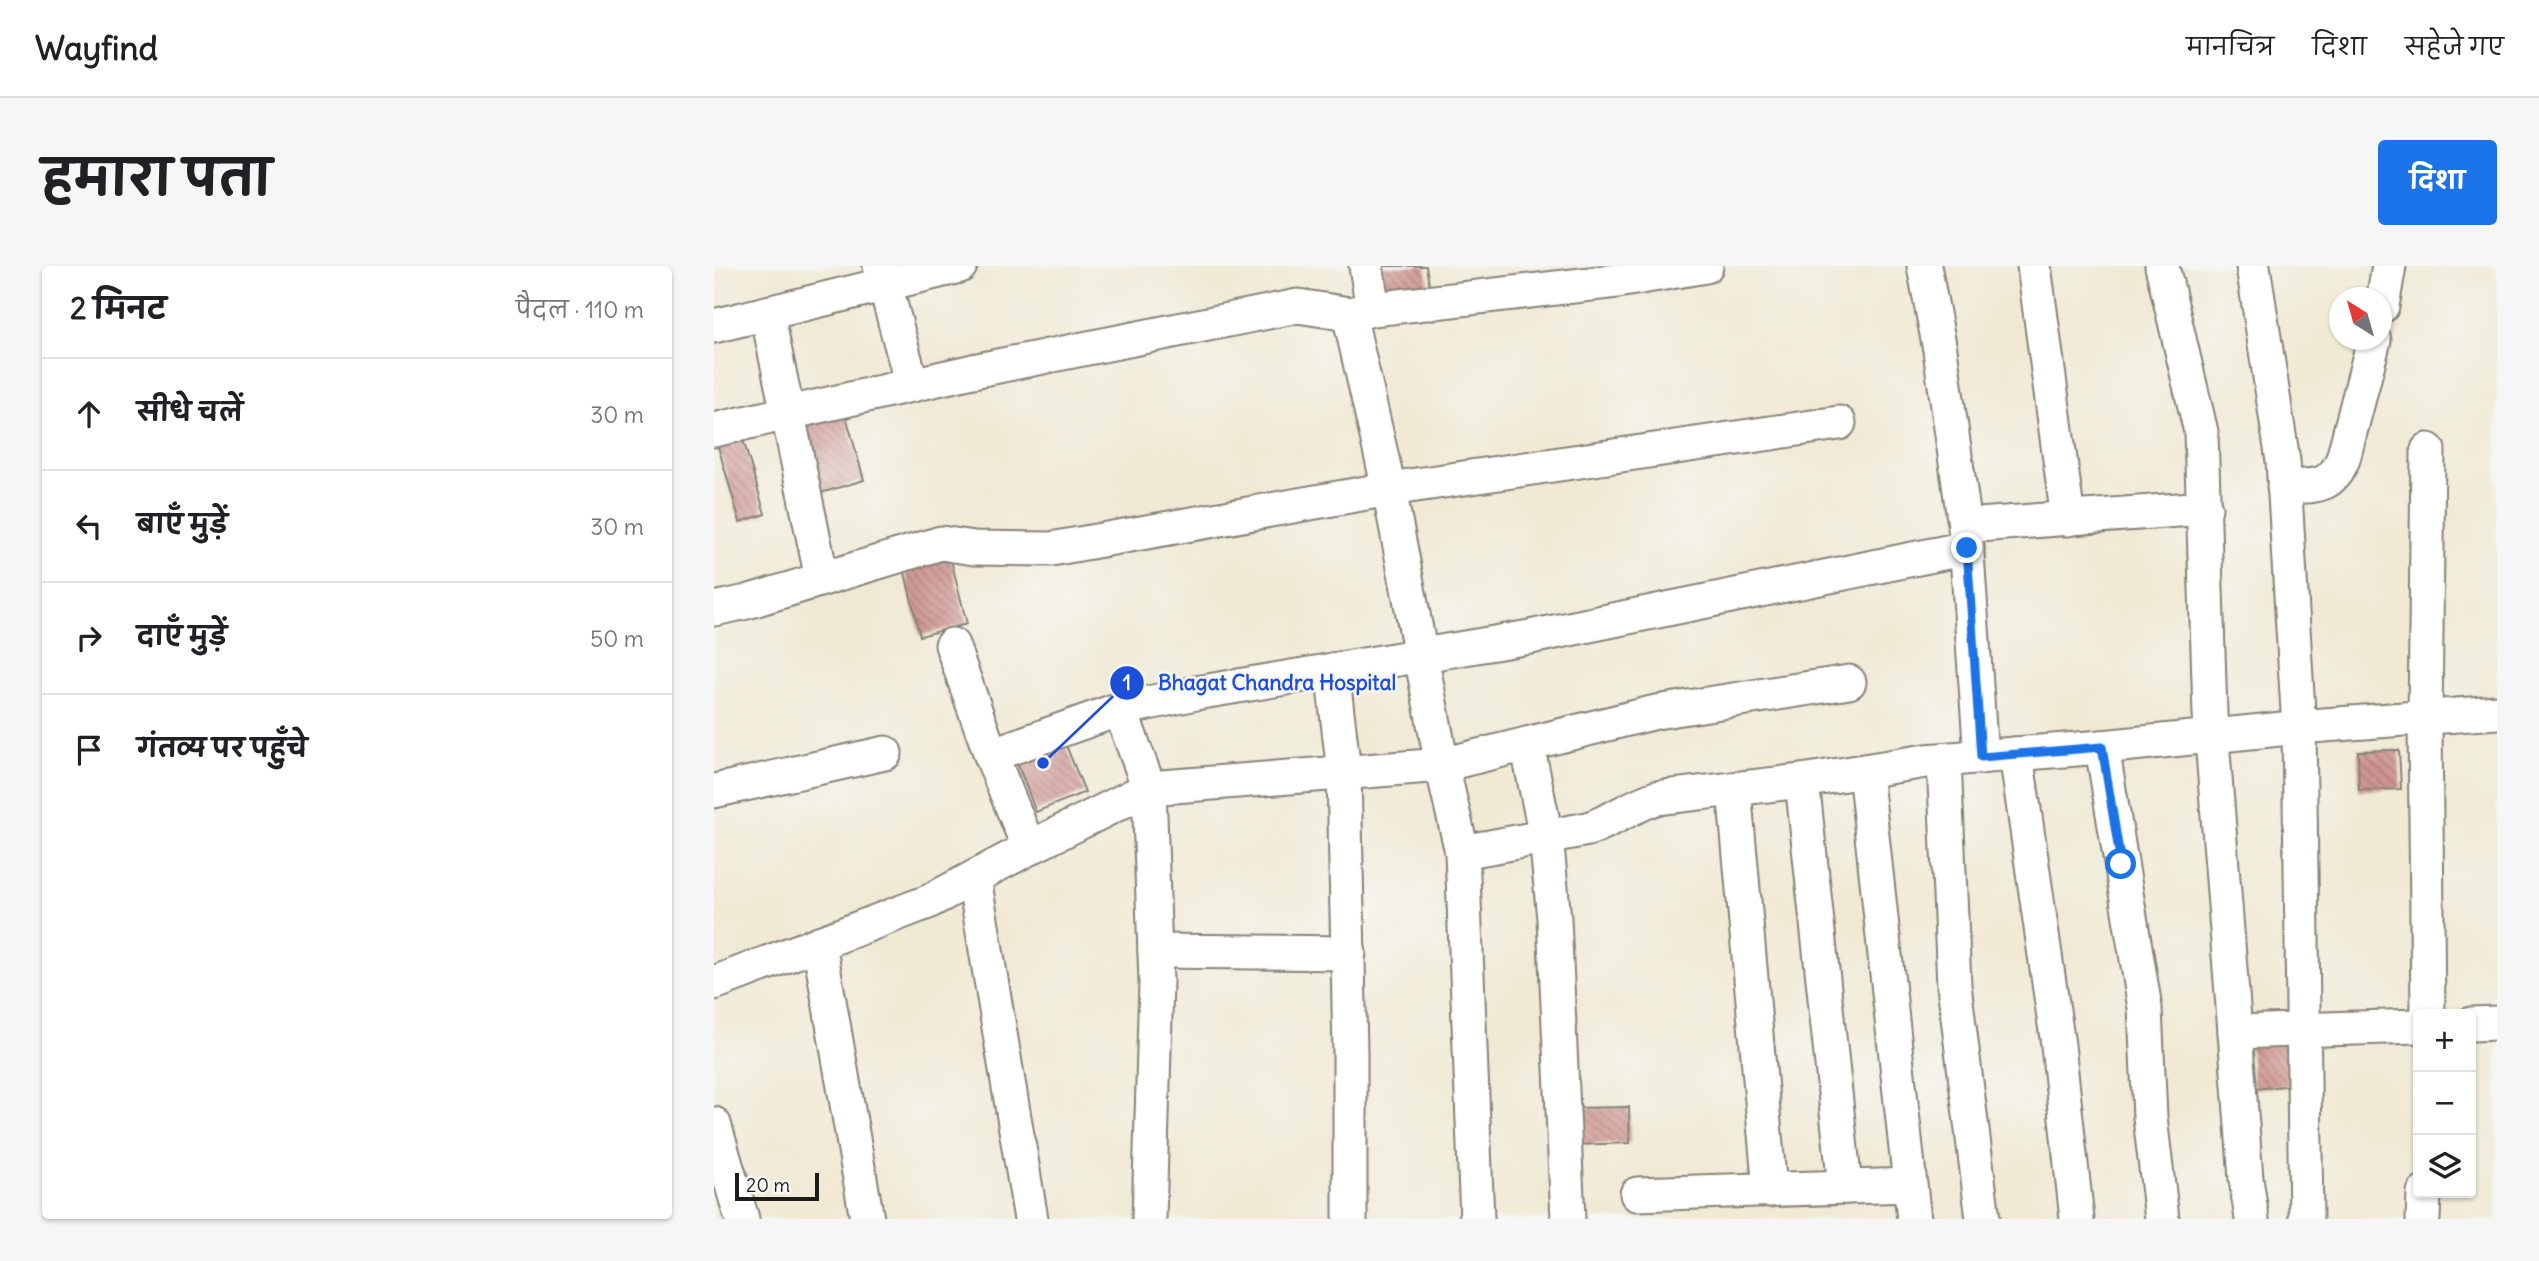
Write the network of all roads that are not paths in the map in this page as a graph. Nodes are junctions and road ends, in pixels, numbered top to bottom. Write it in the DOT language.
graph roads {
  1 [pos="960,266"];
  2 [pos="1366,266"];
  3 [pos="1703,266"];
  4 [pos="1924,266"];
  5 [pos="2034,266"];
  6 [pos="2162,266"];
  7 [pos="2253,266"];
  8 [pos="2389,266"];
  9 [pos="883,275"];
  10 [pos="2385,287"];
  11 [pos="1361,311"];
  12 [pos="767,313"];
  13 [pos="714,326"];
  14 [pos="2371,350"];
  15 [pos="912,385"];
  16 [pos="788,413"];
  17 [pos="1839,423"];
  18 [pos="714,430"];
  19 [pos="2428,450"];
  20 [pos="2284,487"];
  21 [pos="1388,489"];
  22 [pos="2204,508"];
  23 [pos="2068,519"];
  24 [pos="1966,537"];
  25 [pos="822,579"];
  26 [pos="714,609"];
  27 [pos="952,645"];
  28 [pos="1422,655"];
  29 [pos="1332,670"];
  30 [pos="1849,682"];
  31 [pos="1120,709"];
  32 [pos="2497,712"];
  33 [pos="2427,717"];
  34 [pos="2299,728"];
  35 [pos="2212,736"];
  36 [pos="1527,744"];
  37 [pos="2102,747"];
  38 [pos="885,753"];
  39 [pos="2016,754"];
  40 [pos="991,755"];
  41 [pos="1981,757"];
  42 [pos="1944,760"];
  43 [pos="1442,765"];
  44 [pos="1865,771"];
  45 [pos="1345,772"];
  46 [pos="1802,781"];
  47 [pos="1149,788"];
  48 [pos="1734,789"];
  49 [pos="714,792"];
  50 [pos="1546,836"];
  51 [pos="1029,848"];
  52 [pos="1462,852"];
  53 [pos="974,878"];
  54 [pos="819,943"];
  55 [pos="1155,951"];
  56 [pos="1349,953"];
  57 [pos="714,983"];
  58 [pos="2428,1009"];
  59 [pos="2497,1023"];
  60 [pos="2476,1024"];
  61 [pos="2413,1026"];
  62 [pos="2303,1030"];
  63 [pos="2235,1032"];
  64 [pos="714,1124"];
  65 [pos="1910,1185"];
  66 [pos="1845,1187"];
  67 [pos="1770,1189"];
  68 [pos="1637,1194"];
  69 [pos="2424,1198"];
  70 [pos="742,1219"];
  71 [pos="867,1219"];
  72 [pos="1031,1219"];
  73 [pos="1149,1219"];
  74 [pos="1350,1219"];
  75 [pos="1477,1219"];
  76 [pos="1568,1219"];
  77 [pos="1914,1219"];
  78 [pos="1983,1219"];
  79 [pos="2077,1219"];
  80 [pos="2162,1219"];
  81 [pos="2252,1219"];
  82 [pos="2305,1219"];
  83 [pos="2423,1219"];
  1 -- 9 [label="street"];
  2 -- 11 [label="street"];
  3 -- 11 [label="street"];
  4 -- 24 [label="street"];
  5 -- 23 [label="street"];
  6 -- 22 [label="street"];
  7 -- 20 [label="street"];
  8 -- 10 [label="street"];
  9 -- 12 [label="street"];
  9 -- 15 [label="street"];
  11 -- 15 [label="street"];
  11 -- 21 [label="street"];
  12 -- 13 [label="street"];
  12 -- 16 [label="street"];
  14 -- 20 [label="street"];
  15 -- 16 [label="street"];
  16 -- 18 [label="street"];
  16 -- 25 [label="street"];
  17 -- 21 [label="street"];
  19 -- 33 [label="street"];
  20 -- 34 [label="street"];
  21 -- 25 [label="street"];
  21 -- 28 [label="street"];
  22 -- 23 [label="street"];
  22 -- 35 [label="street"];
  23 -- 24 [label="street"];
  24 -- 28 [label="street"];
  24 -- 41 [label="street"];
  25 -- 26 [label="street"];
  27 -- 40 [label="street"];
  28 -- 29 [label="street"];
  28 -- 43 [label="street"];
  29 -- 31 [label="street"];
  29 -- 45 [label="street"];
  30 -- 36 [label="street"];
  31 -- 40 [label="street"];
  31 -- 47 [label="street"];
  32 -- 33 [label="street"];
  33 -- 34 [label="street"];
  33 -- 58 [label="street"];
  34 -- 35 [label="street"];
  34 -- 62 [label="street"];
  35 -- 37 [label="street"];
  35 -- 63 [label="street"];
  36 -- 43 [label="street"];
  36 -- 50 [label="street"];
  37 -- 39 [label="street"];
  37 -- 80 [label="street"];
  38 -- 49 [label="street"];
  39 -- 41 [label="street"];
  39 -- 79 [label="street"];
  40 -- 51 [label="street"];
  41 -- 42 [label="street"];
  42 -- 44 [label="street"];
  42 -- 78 [label="street"];
  43 -- 45 [label="street"];
  43 -- 52 [label="street"];
  44 -- 46 [label="street"];
  44 -- 65 [label="street"];
  45 -- 47 [label="street"];
  45 -- 56 [label="street"];
  46 -- 48 [label="street"];
  46 -- 66 [label="street"];
  47 -- 51 [label="street"];
  47 -- 55 [label="street"];
  48 -- 50 [label="street"];
  48 -- 67 [label="street"];
  50 -- 52 [label="street"];
  50 -- 76 [label="street"];
  51 -- 53 [label="street"];
  52 -- 75 [label="street"];
  53 -- 54 [label="street"];
  53 -- 72 [label="street"];
  54 -- 57 [label="street"];
  54 -- 71 [label="street"];
  55 -- 56 [label="street"];
  55 -- 73 [label="street"];
  56 -- 74 [label="street"];
  59 -- 60 [label="street"];
  61 -- 62 [label="street"];
  62 -- 63 [label="street"];
  62 -- 82 [label="street"];
  63 -- 81 [label="street"];
  64 -- 70 [label="street"];
  65 -- 66 [label="street"];
  65 -- 77 [label="street"];
  66 -- 67 [label="street"];
  67 -- 68 [label="street"];
  69 -- 83 [label="street"];
}
